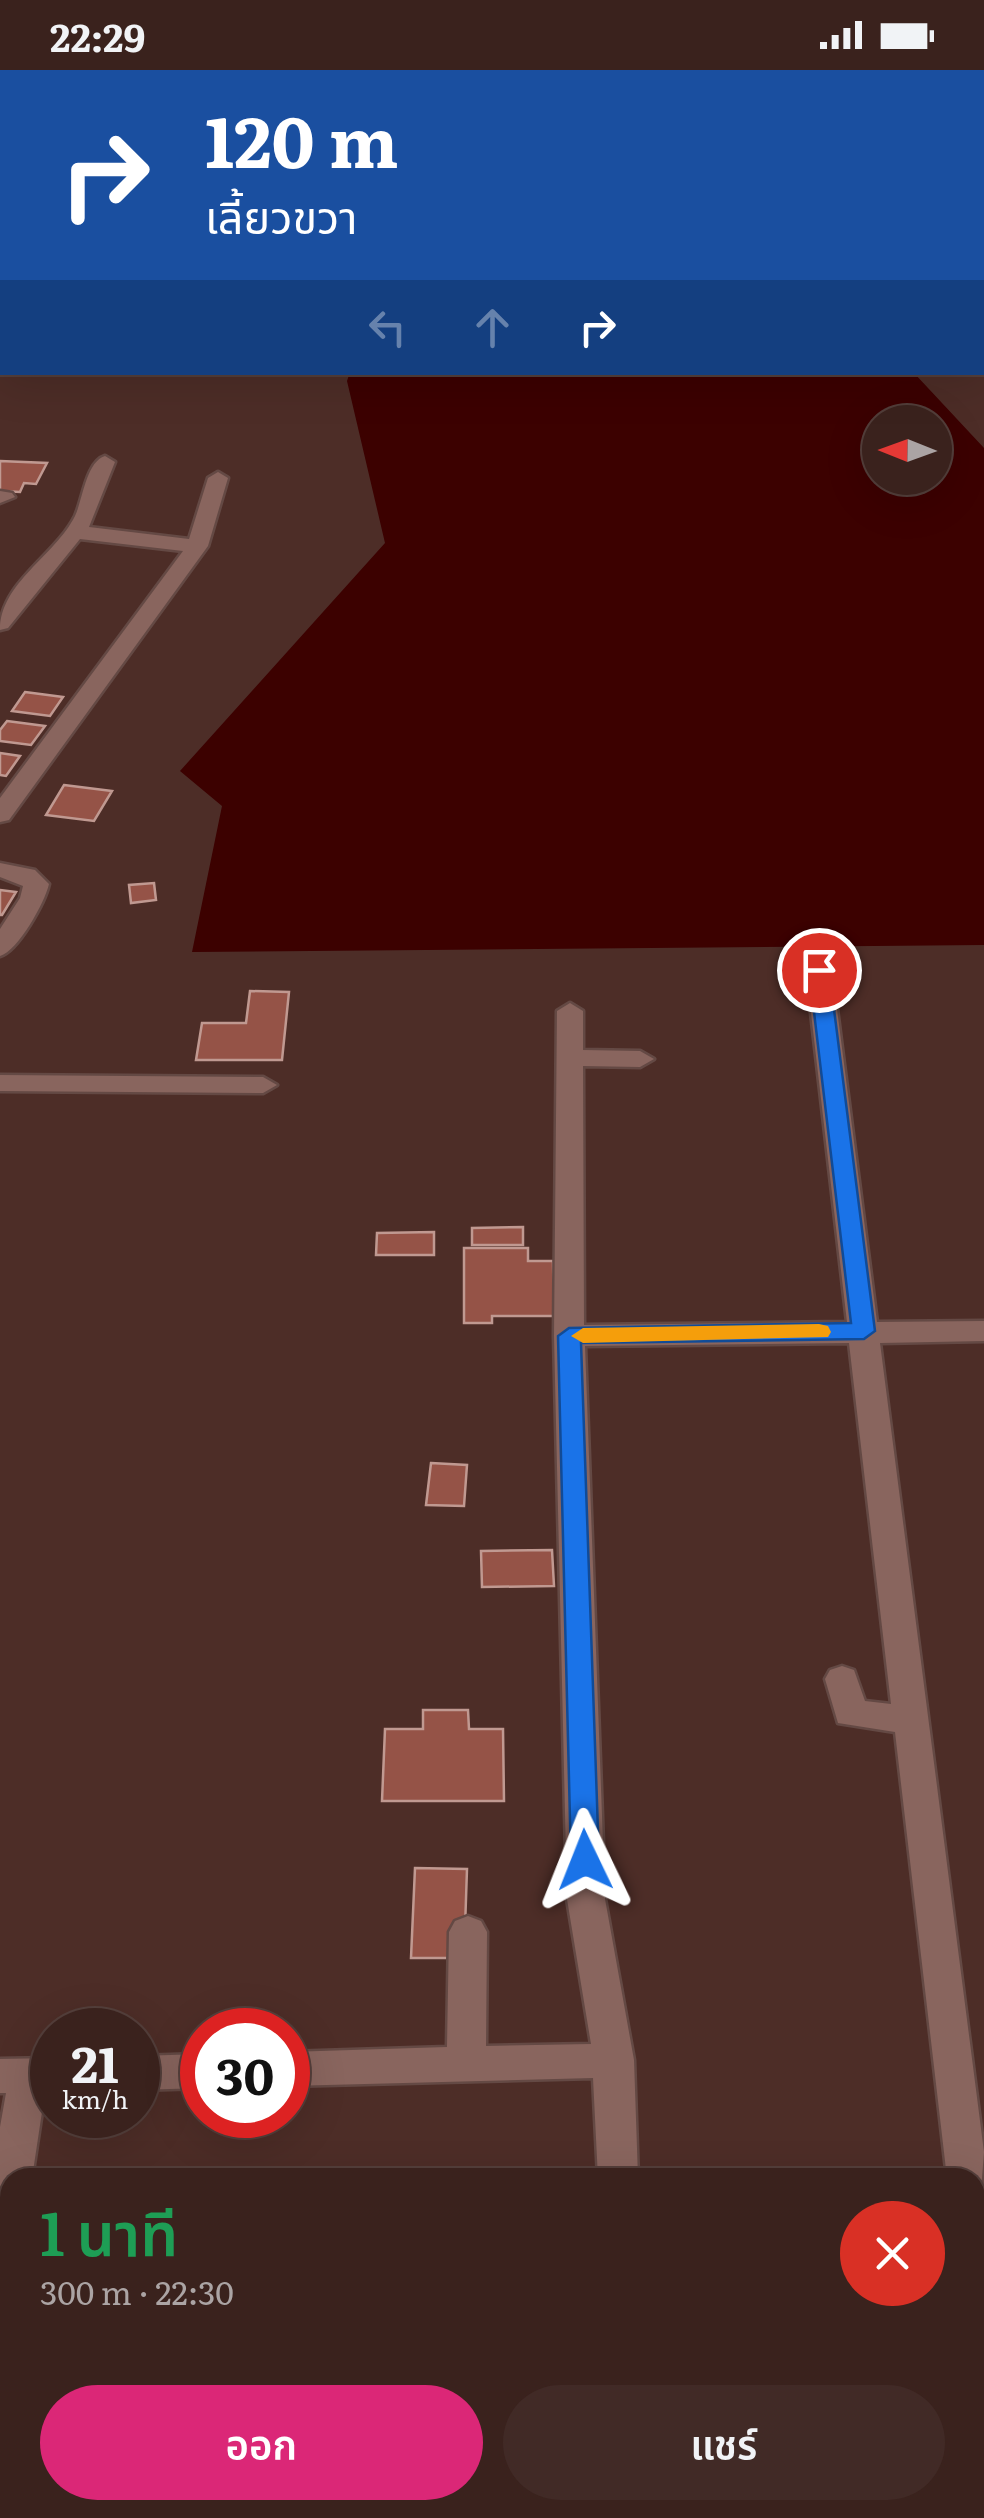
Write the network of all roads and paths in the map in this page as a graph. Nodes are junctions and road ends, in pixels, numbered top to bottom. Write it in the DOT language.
graph roads {
  1 [pos="105,462"];
  2 [pos="218,478"];
  3 [pos="75,532"];
  4 [pos="198,546"];
  5 [pos="0,623"];
  6 [pos="0,815"];
  7 [pos="0,870"];
  8 [pos="0,948"];
  9 [pos="819,970"];
  10 [pos="570,1010"];
  11 [pos="570,1058"];
  12 [pos="640,1059"];
  13 [pos="0,1083"];
  14 [pos="263,1085"];
  15 [pos="864,1331"];
  16 [pos="984,1332"];
  17 [pos="569,1336"];
  18 [pos="842,1678"];
  19 [pos="910,1720"];
  20 [pos="468,1932"];
  21 [pos="614,2060"];
  22 [pos="466,2063"];
  23 [pos="310,2068"];
  24 [pos="27,2076"];
  25 [pos="13,2168"];
  26 [pos="618,2168"];
  27 [pos="966,2168"];
  1 -- 3 [label="street"];
  2 -- 4 [label="street"];
  3 -- 4 [label="street"];
  3 -- 5 [label="street"];
  4 -- 6 [label="street"];
  7 -- 8 [label="street"];
  9 -- 15 [label="street"];
  10 -- 11 [label="street"];
  11 -- 12 [label="street"];
  11 -- 17 [label="street"];
  13 -- 14 [label="street"];
  15 -- 16 [label="street"];
  15 -- 17 [label="street"];
  15 -- 19 [label="street"];
  17 -- 21 [label="street"];
  18 -- 19 [label="street"];
  19 -- 27 [label="street"];
  20 -- 22 [label="street"];
  21 -- 22 [label="street"];
  21 -- 26 [label="street"];
  22 -- 23 [label="street"];
  24 -- 25 [label="street"];
}
